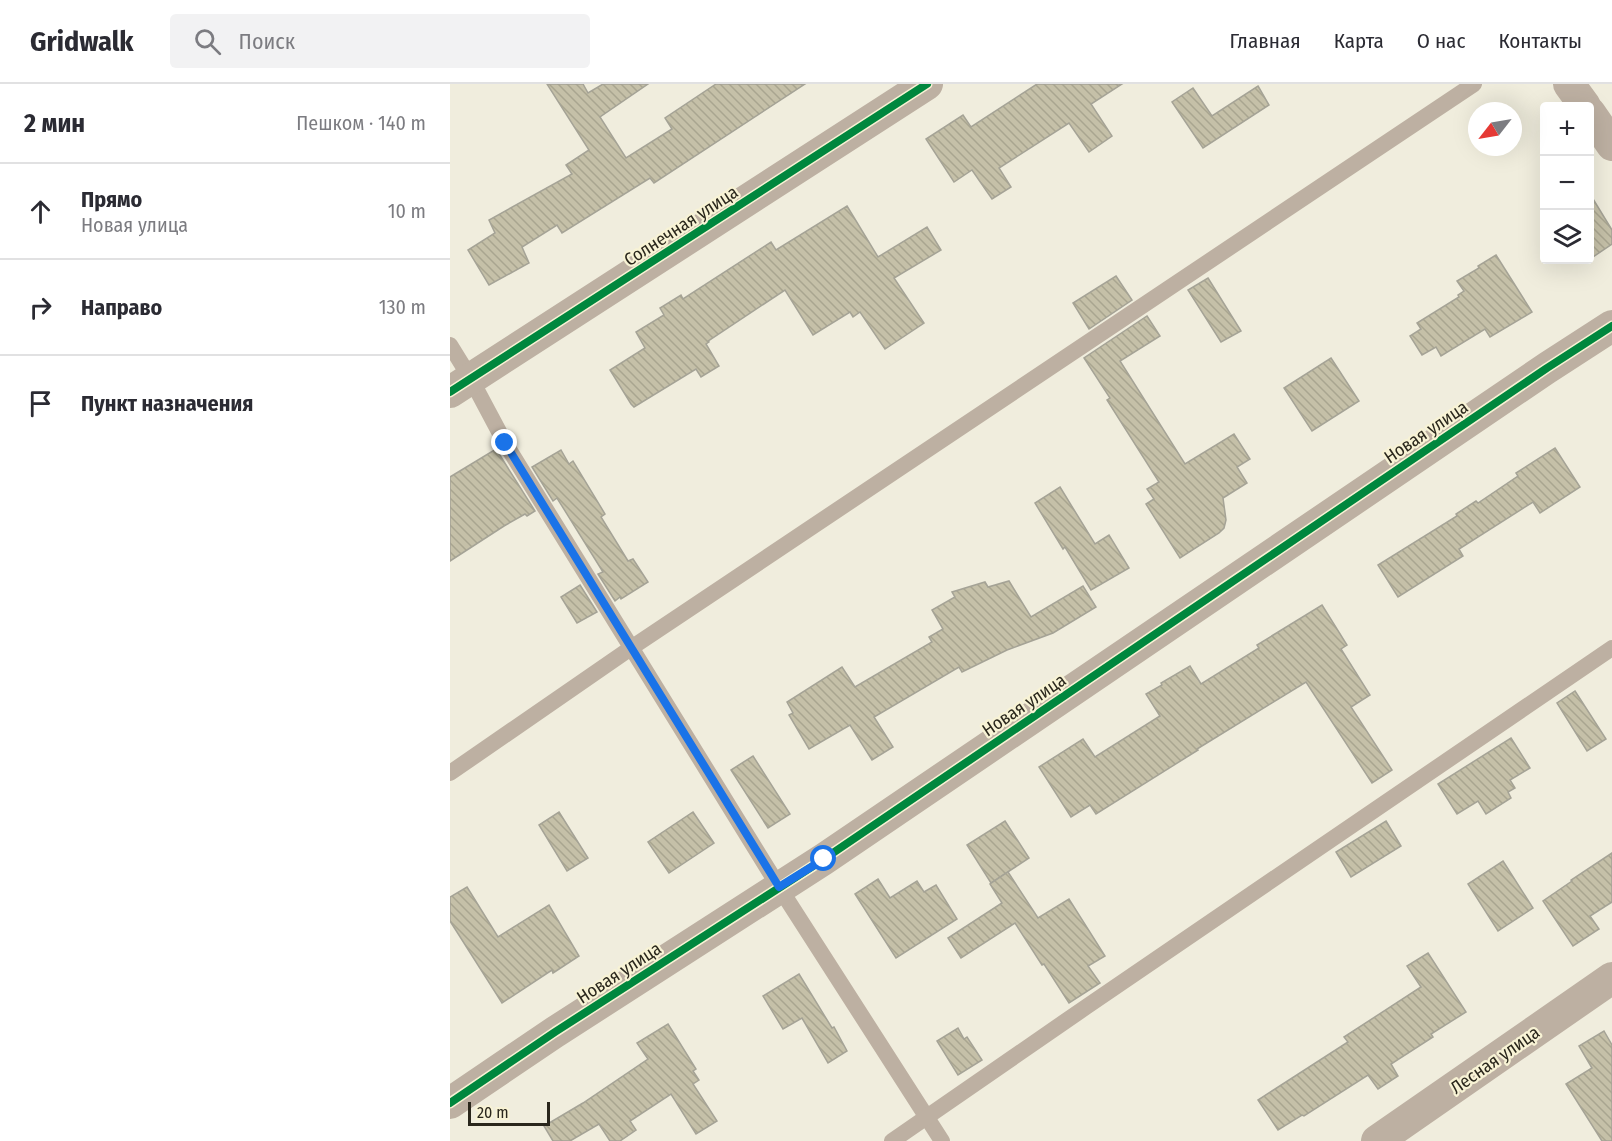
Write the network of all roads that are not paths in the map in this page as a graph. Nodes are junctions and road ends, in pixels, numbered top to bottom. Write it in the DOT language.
graph roads {
  1 [pos="927,84"];
  2 [pos="1474,84"];
  3 [pos="1569,84"];
  4 [pos="1582,102"];
  5 [pos="1594,119"];
  6 [pos="1612,145"];
  7 [pos="1612,326"];
  8 [pos="450,345"];
  9 [pos="460,385"];
  10 [pos="631,648"];
  11 [pos="1612,648"];
  12 [pos="450,773"];
  13 [pos="779,887"];
  14 [pos="1612,978"];
  15 [pos="450,1103"];
  16 [pos="926,1118"];
  17 [pos="892,1141"];
  18 [pos="942,1141"];
  19 [pos="1377,1141"];
  1 -- 9 [label="street, Солнечная улица"];
  2 -- 10 [label="lane"];
  3 -- 4 [label="street"];
  5 -- 6 [label="street"];
  7 -- 13 [label="street, Новая улица"];
  8 -- 9 [label="lane"];
  9 -- 10 [label="lane"];
  10 -- 12 [label="lane"];
  10 -- 13 [label="lane"];
  11 -- 16 [label="lane"];
  13 -- 15 [label="street, Новая улица"];
  13 -- 16 [label="lane"];
  14 -- 19 [label="street, Лесная улица"];
  16 -- 17 [label="lane"];
  16 -- 18 [label="lane"];
}
